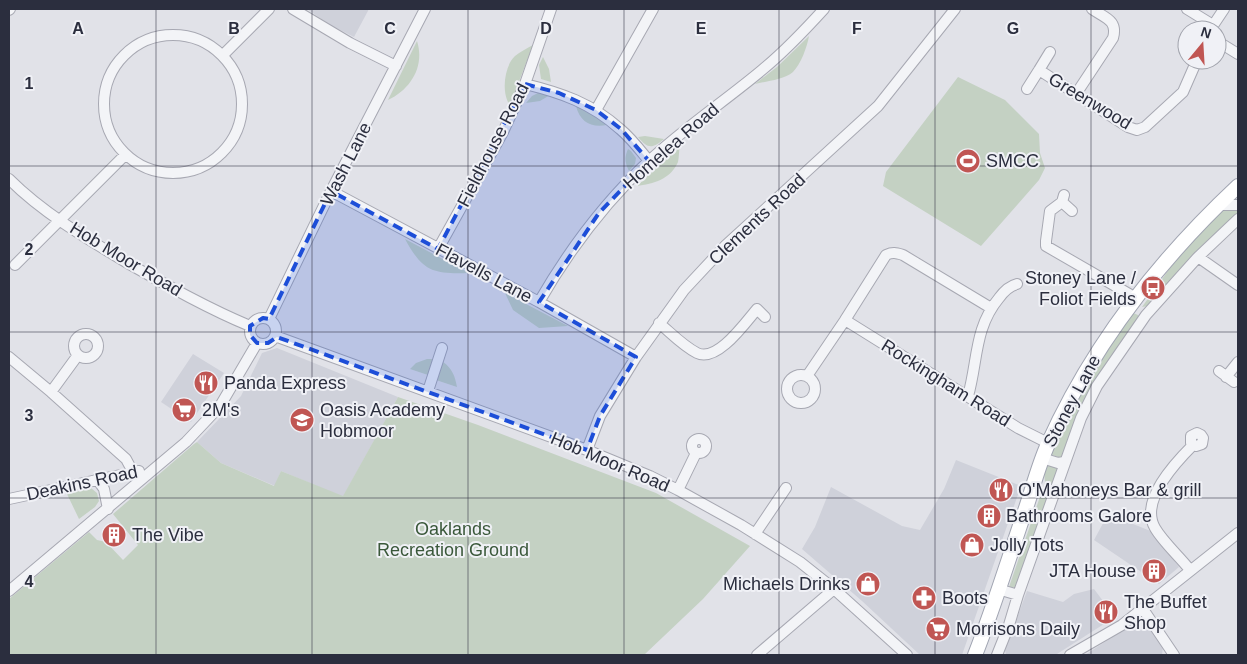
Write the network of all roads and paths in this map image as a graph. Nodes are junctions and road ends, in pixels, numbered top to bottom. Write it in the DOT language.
graph roads {
  1 [pos="270,9"];
  2 [pos="293,9"];
  3 [pos="425,9"];
  4 [pos="551,9"];
  5 [pos="653,9"];
  6 [pos="824,9"];
  7 [pos="955,9"];
  8 [pos="1092,9"];
  9 [pos="1187,9"];
  10 [pos="1224,9"];
  11 [pos="1201,20"];
  12 [pos="1217,20"];
  13 [pos="1227,47"];
  14 [pos="1050,52"];
  15 [pos="1238,54"];
  16 [pos="223,55"];
  17 [pos="396,66"];
  18 [pos="1039,70"];
  19 [pos="1193,70"];
  20 [pos="525,84"];
  21 [pos="1027,89"];
  22 [pos="1076,94"];
  23 [pos="596,110"];
  24 [pos="125,155"];
  25 [pos="649,161"];
  26 [pos="9,179"];
  27 [pos="1238,186"];
  28 [pos="331,191"];
  29 [pos="1217,205"];
  30 [pos="1238,206"];
  31 [pos="1072,211"];
  32 [pos="1238,219"];
  33 [pos="60,220"];
  34 [pos="438,249"];
  35 [pos="1198,257"];
  36 [pos="15,265"];
  37 [pos="1018,284"];
  38 [pos="1238,285"];
  39 [pos="539,302"];
  40 [pos="1134,302"];
  41 [pos="991,308"];
  42 [pos="1146,315"];
  43 [pos="765,318"];
  44 [pos="269,319"];
  45 [pos="845,320"];
  46 [pos="659,324"];
  47 [pos="250,326"];
  48 [pos="275,336"];
  49 [pos="257,343"];
  50 [pos="442,348"];
  51 [pos="78,355"];
  52 [pos="9,357"];
  53 [pos="636,357"];
  54 [pos="1238,362"];
  55 [pos="807,376"];
  56 [pos="1226,377"];
  57 [pos="428,391"];
  58 [pos="51,392"];
  59 [pos="968,396"];
  60 [pos="1048,443"];
  61 [pos="1193,445"];
  62 [pos="587,450"];
  63 [pos="696,453"];
  64 [pos="1042,458"];
  65 [pos="1064,462"];
  66 [pos="155,469"];
  67 [pos="134,472"];
  68 [pos="96,479"];
  69 [pos="786,488"];
  70 [pos="678,490"];
  71 [pos="9,499"];
  72 [pos="108,509"];
  73 [pos="1238,533"];
  74 [pos="755,534"];
  75 [pos="1190,570"];
  76 [pos="834,589"];
  77 [pos="998,589"];
  78 [pos="9,591"];
  79 [pos="1018,596"];
  80 [pos="1143,609"];
  81 [pos="757,655"];
  82 [pos="907,655"];
  83 [pos="975,655"];
  84 [pos="997,655"];
  85 [pos="1070,655"];
  86 [pos="1174,655"];
  1 -- 16 [label="street"];
  2 -- 17 [label="street"];
  3 -- 17 [label="street, Wash Lane"];
  4 -- 20 [label="street, Fieldhouse Road"];
  5 -- 23 [label="street"];
  6 -- 25 [label="street, Homelea Road"];
  7 -- 46 [label="street, Clements Road"];
  8 -- 22 [label="street"];
  9 -- 11 [label="street"];
  10 -- 12 [label="street"];
  13 -- 15 [label="street"];
  14 -- 18 [label="street, Greenwood"];
  16 -- 24 [label="street"];
  16 -- 24 [label="street"];
  17 -- 28 [label="street, Wash Lane"];
  18 -- 21 [label="street, Greenwood"];
  18 -- 22 [label="street, Greenwood"];
  19 -- 22 [label="street, Greenwood"];
  20 -- 23 [label="street"];
  20 -- 34 [label="street, Fieldhouse Road"];
  23 -- 25 [label="street"];
  24 -- 33 [label="street"];
  25 -- 39 [label="street, Homelea Road"];
  26 -- 33 [label="street, Hob Moor Road"];
  27 -- 29 [label="main road, Stoney Lane"];
  28 -- 34 [label="street, Flavells Lane"];
  28 -- 44 [label="street, Wash Lane"];
  29 -- 30 [label="street"];
  29 -- 40 [label="main road, Stoney Lane"];
  31 -- 40 [label="street"];
  32 -- 35 [label="street"];
  33 -- 36 [label="street"];
  33 -- 47 [label="street, Hob Moor Road"];
  34 -- 39 [label="street, Flavells Lane"];
  35 -- 38 [label="street"];
  35 -- 42 [label="street"];
  37 -- 41 [label="street"];
  39 -- 53 [label="street, Flavells Lane"];
  40 -- 42 [label="street"];
  40 -- 60 [label="main road, Stoney Lane"];
  41 -- 45 [label="street"];
  41 -- 59 [label="street"];
  42 -- 65 [label="street"];
  43 -- 46 [label="street"];
  44 -- 47 [label="street"];
  44 -- 48 [label="street"];
  45 -- 55 [label="street"];
  45 -- 59 [label="street, Rockingham Road"];
  46 -- 53 [label="street, Clements Road"];
  47 -- 49 [label="street"];
  48 -- 49 [label="street"];
  48 -- 57 [label="street, Hob Moor Road"];
  49 -- 66 [label="street"];
  50 -- 57 [label="street"];
  51 -- 58 [label="street"];
  52 -- 58 [label="street"];
  53 -- 62 [label="street, Clements Road"];
  54 -- 56 [label="street"];
  57 -- 62 [label="street, Hob Moor Road"];
  58 -- 67 [label="street"];
  59 -- 60 [label="street, Rockingham Road"];
  60 -- 64 [label="main road, Stoney Lane"];
  61 -- 75 [label="street"];
  62 -- 70 [label="street, Hob Moor Road"];
  63 -- 70 [label="street"];
  64 -- 65 [label="street"];
  64 -- 77 [label="main road, Stoney Lane"];
  65 -- 79 [label="street"];
  66 -- 67 [label="street, Deakins Road"];
  66 -- 72 [label="street"];
  67 -- 68 [label="street, Deakins Road"];
  68 -- 71 [label="street, Deakins Road"];
  68 -- 72 [label="street"];
  69 -- 74 [label="street"];
  70 -- 74 [label="street, Hob Moor Road"];
  72 -- 78 [label="street"];
  73 -- 75 [label="street"];
  74 -- 76 [label="street, Hob Moor Road"];
  75 -- 80 [label="street"];
  76 -- 81 [label="street"];
  76 -- 82 [label="street, Hob Moor Road"];
  77 -- 79 [label="street"];
  77 -- 83 [label="main road, Stoney Lane"];
  79 -- 84 [label="street"];
  80 -- 85 [label="street"];
  80 -- 86 [label="street"];
}
